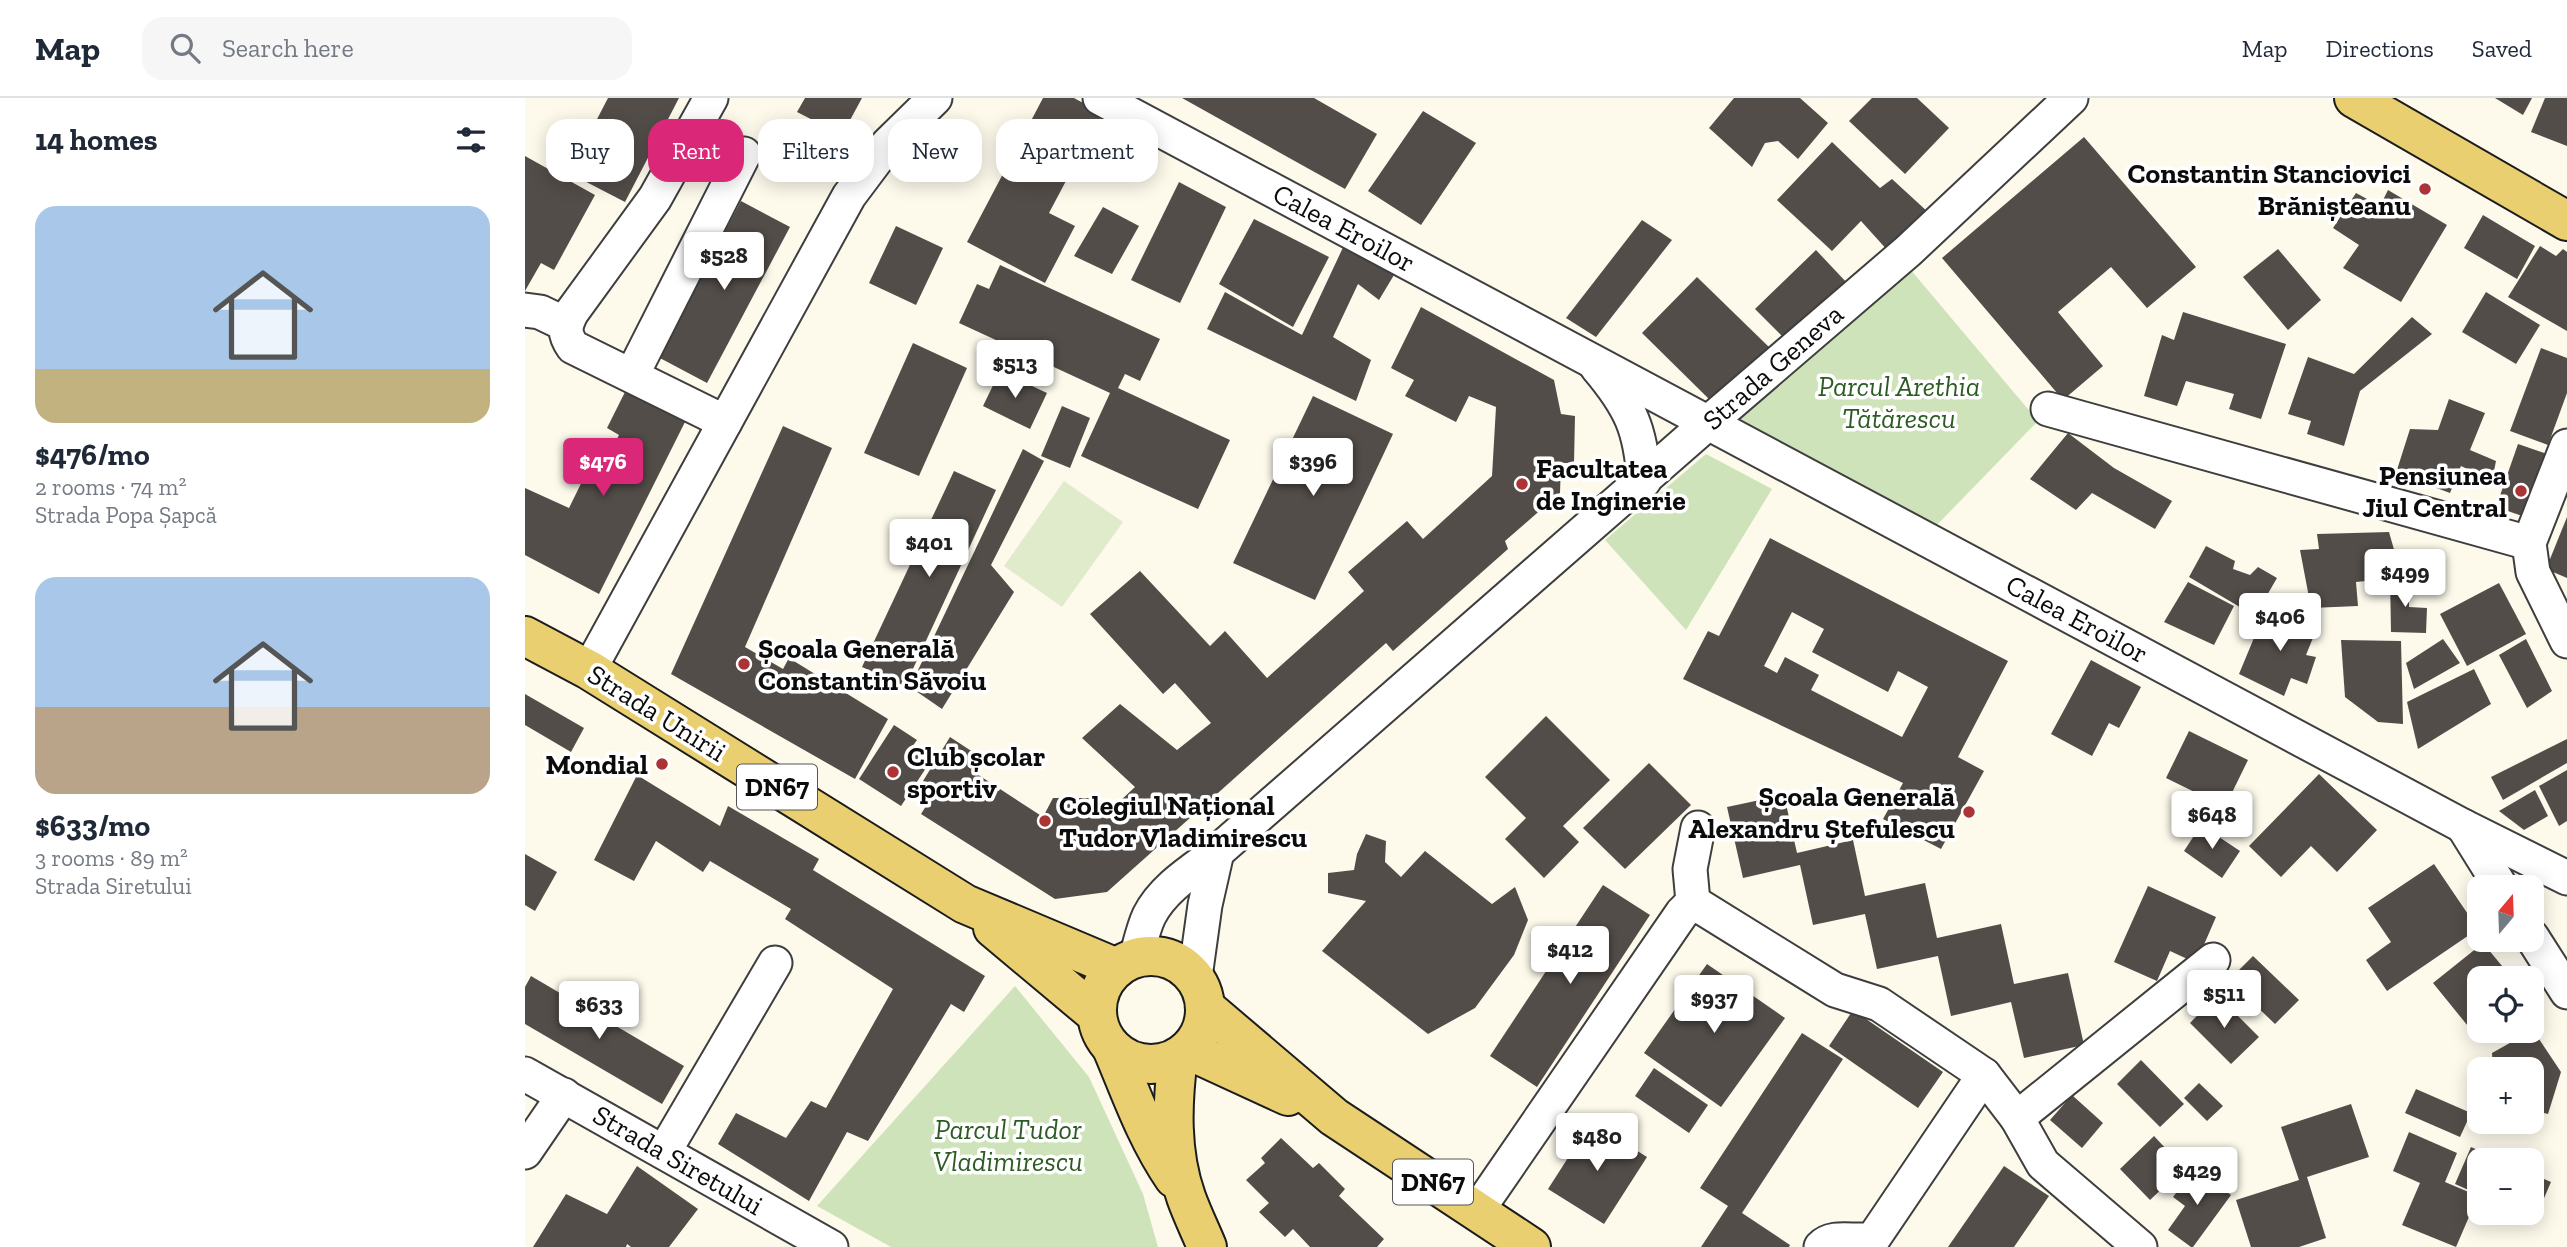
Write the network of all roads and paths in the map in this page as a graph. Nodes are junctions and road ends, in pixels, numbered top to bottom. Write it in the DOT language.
graph roads {
  1 [pos="711,98"];
  2 [pos="936,98"];
  3 [pos="1100,98"];
  4 [pos="2071,98"];
  5 [pos="2354,98"];
  6 [pos="730,182"];
  7 [pos="2567,221"];
  8 [pos="525,310"];
  9 [pos="565,324"];
  10 [pos="1588,357"];
  11 [pos="632,375"];
  12 [pos="2048,409"];
  13 [pos="725,422"];
  14 [pos="1709,422"];
  15 [pos="2567,446"];
  16 [pos="1644,481"];
  17 [pos="2529,543"];
  18 [pos="525,636"];
  19 [pos="2567,641"];
  20 [pos="589,670"];
  21 [pos="2463,826"];
  22 [pos="1698,828"];
  23 [pos="1217,852"];
  24 [pos="2494,875"];
  25 [pos="2567,878"];
  26 [pos="1693,902"];
  27 [pos="965,904"];
  28 [pos="2542,952"];
  29 [pos="2213,960"];
  30 [pos="775,963"];
  31 [pos="1126,963"];
  32 [pos="2567,992"];
  33 [pos="1201,993"];
  34 [pos="1105,1031"];
  35 [pos="1183,1053"];
  36 [pos="525,1074"];
  37 [pos="1984,1076"];
  38 [pos="564,1095"];
  39 [pos="1334,1118"];
  40 [pos="2017,1118"];
  41 [pos="525,1152"];
  42 [pos="664,1152"];
  43 [pos="1185,1194"];
  44 [pos="1477,1211"];
  45 [pos="831,1247"];
  46 [pos="1207,1247"];
  47 [pos="1531,1247"];
  48 [pos="1821,1247"];
  49 [pos="2140,1247"];
  1 -- 9 [label="street"];
  2 -- 13 [label="street"];
  3 -- 10 [label="street, Calea Eroilor"];
  4 -- 14 [label="street, Strada Geneva"];
  5 -- 7 [label="main road"];
  6 -- 11 [label="street"];
  8 -- 9 [label="street"];
  9 -- 11 [label="street"];
  10 -- 14 [label="street, Calea Eroilor"];
  10 -- 16 [label="street, Calea Eroilor"];
  11 -- 13 [label="street"];
  12 -- 17 [label="street"];
  13 -- 20 [label="street"];
  14 -- 16 [label="street, Strada Geneva"];
  14 -- 21 [label="street, Calea Eroilor"];
  15 -- 17 [label="street"];
  16 -- 23 [label="street, Strada Geneva"];
  17 -- 19 [label="street"];
  18 -- 20 [label="main road, Strada Unirii / DN67"];
  20 -- 27 [label="main road, Strada Unirii / DN67"];
  21 -- 24 [label="street"];
  21 -- 25 [label="street, Calea Eroilor"];
  22 -- 26 [label="street"];
  23 -- 31 [label="street, Strada Geneva"];
  23 -- 33 [label="street"];
  26 -- 37 [label="street"];
  26 -- 44 [label="street"];
  27 -- 31 [label="main road, Strada Unirii / DN67"];
  27 -- 34 [label="main road, Strada Unirii / DN67"];
  28 -- 32 [label="street"];
  29 -- 40 [label="street"];
  30 -- 42 [label="street"];
  31 -- 33 [label="main road, Strada Unirii"];
  31 -- 34 [label="main road"];
  33 -- 35 [label="main road"];
  33 -- 39 [label="main road, Strada Unirii / DN67"];
  34 -- 35 [label="main road, Strada Unirii"];
  34 -- 43 [label="main road"];
  35 -- 39 [label="main road, Strada Unirii / DN67"];
  35 -- 43 [label="main road"];
  36 -- 38 [label="street, Strada Siretului"];
  37 -- 40 [label="street"];
  37 -- 48 [label="street"];
  38 -- 41 [label="street"];
  38 -- 42 [label="street, Strada Siretului"];
  39 -- 44 [label="main road, Strada Unirii / DN67"];
  40 -- 49 [label="street"];
  42 -- 45 [label="street, Strada Siretului"];
  43 -- 46 [label="main road"];
  44 -- 47 [label="main road, Strada Unirii / DN67"];
}
